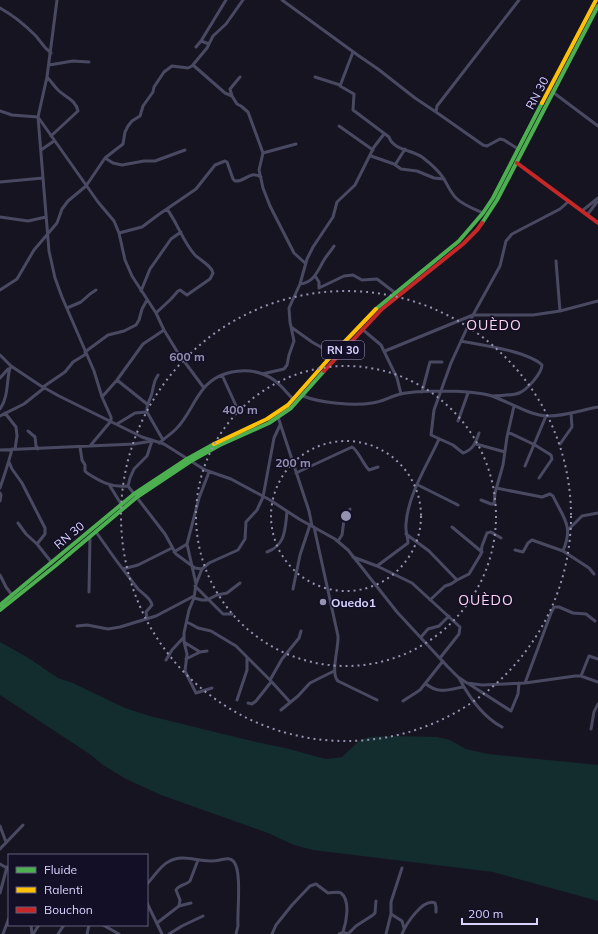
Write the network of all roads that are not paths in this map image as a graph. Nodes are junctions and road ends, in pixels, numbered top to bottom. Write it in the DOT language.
graph roads {
  1 [pos="57,0"];
  2 [pos="226,0"];
  3 [pos="243,0"];
  4 [pos="282,0"];
  5 [pos="519,0"];
  6 [pos="596,0"];
  7 [pos="598,6"];
  8 [pos="0,8"];
  9 [pos="201,41"];
  10 [pos="209,44"];
  11 [pos="196,47"];
  12 [pos="352,52"];
  13 [pos="51,53"];
  14 [pos="88,62"];
  15 [pos="48,65"];
  16 [pos="193,65"];
  17 [pos="47,77"];
  18 [pos="240,77"];
  19 [pos="315,77"];
  20 [pos="340,85"];
  21 [pos="554,93"];
  22 [pos="232,96"];
  23 [pos="0,111"];
  24 [pos="436,112"];
  25 [pos="38,117"];
  26 [pos="339,126"];
  27 [pos="598,126"];
  28 [pos="384,134"];
  29 [pos="51,136"];
  30 [pos="54,141"];
  31 [pos="296,144"];
  32 [pos="405,149"];
  33 [pos="518,149"];
  34 [pos="41,150"];
  35 [pos="185,150"];
  36 [pos="373,150"];
  37 [pos="263,153"];
  38 [pos="371,156"];
  39 [pos="105,158"];
  40 [pos="517,163"];
  41 [pos="395,165"];
  42 [pos="261,177"];
  43 [pos="42,178"];
  44 [pos="444,179"];
  45 [pos="1,181"];
  46 [pos="86,186"];
  47 [pos="598,199"];
  48 [pos="569,201"];
  49 [pos="167,209"];
  50 [pos="582,211"];
  51 [pos="483,213"];
  52 [pos="587,215"];
  53 [pos="0,217"];
  54 [pos="46,217"];
  55 [pos="598,223"];
  56 [pos="181,232"];
  57 [pos="119,233"];
  58 [pos="47,235"];
  59 [pos="334,246"];
  60 [pos="556,261"];
  61 [pos="306,263"];
  62 [pos="315,276"];
  63 [pos="0,284"];
  64 [pos="300,284"];
  65 [pos="4,287"];
  66 [pos="0,290"];
  67 [pos="96,290"];
  68 [pos="142,291"];
  69 [pos="394,292"];
  70 [pos="147,300"];
  71 [pos="598,301"];
  72 [pos="67,308"];
  73 [pos="560,311"];
  74 [pos="156,313"];
  75 [pos="473,315"];
  76 [pos="291,327"];
  77 [pos="362,329"];
  78 [pos="164,330"];
  79 [pos="461,341"];
  80 [pos="385,351"];
  81 [pos="85,353"];
  82 [pos="333,354"];
  83 [pos="0,355"];
  84 [pos="442,362"];
  85 [pos="11,367"];
  86 [pos="262,374"];
  87 [pos="158,375"];
  88 [pos="222,375"];
  89 [pos="0,378"];
  90 [pos="117,380"];
  91 [pos="44,388"];
  92 [pos="204,388"];
  93 [pos="440,391"];
  94 [pos="422,392"];
  95 [pos="468,393"];
  96 [pos="401,394"];
  97 [pos="303,396"];
  98 [pos="492,396"];
  99 [pos="102,397"];
  100 [pos="294,399"];
  101 [pos="147,404"];
  102 [pos="514,406"];
  103 [pos="598,407"];
  104 [pos="0,409"];
  105 [pos="238,410"];
  106 [pos="147,412"];
  107 [pos="6,413"];
  108 [pos="571,413"];
  109 [pos="0,416"];
  110 [pos="546,416"];
  111 [pos="278,417"];
  112 [pos="111,421"];
  113 [pos="458,422"];
  114 [pos="117,424"];
  115 [pos="280,425"];
  116 [pos="16,427"];
  117 [pos="21,427"];
  118 [pos="28,432"];
  119 [pos="508,432"];
  120 [pos="479,433"];
  121 [pos="439,439"];
  122 [pos="152,441"];
  123 [pos="161,441"];
  124 [pos="476,444"];
  125 [pos="560,444"];
  126 [pos="535,445"];
  127 [pos="90,446"];
  128 [pos="80,447"];
  129 [pos="14,449"];
  130 [pos="38,449"];
  131 [pos="0,450"];
  132 [pos="505,452"];
  133 [pos="189,460"];
  134 [pos="9,462"];
  135 [pos="525,466"];
  136 [pos="378,467"];
  137 [pos="209,472"];
  138 [pos="296,473"];
  139 [pos="539,478"];
  140 [pos="418,485"];
  141 [pos="110,486"];
  142 [pos="128,486"];
  143 [pos="0,488"];
  144 [pos="496,488"];
  145 [pos="0,493"];
  146 [pos="135,495"];
  147 [pos="263,497"];
  148 [pos="481,500"];
  149 [pos="0,501"];
  150 [pos="121,504"];
  151 [pos="458,505"];
  152 [pos="350,510"];
  153 [pos="287,512"];
  154 [pos="598,513"];
  155 [pos="18,523"];
  156 [pos="312,526"];
  157 [pos="452,527"];
  158 [pos="568,530"];
  159 [pos="95,531"];
  160 [pos="406,533"];
  161 [pos="90,537"];
  162 [pos="501,538"];
  163 [pos="338,541"];
  164 [pos="37,544"];
  165 [pos="187,544"];
  166 [pos="172,548"];
  167 [pos="515,550"];
  168 [pos="563,551"];
  169 [pos="174,552"];
  170 [pos="267,552"];
  171 [pos="482,552"];
  172 [pos="352,557"];
  173 [pos="52,563"];
  174 [pos="191,564"];
  175 [pos="377,566"];
  176 [pos="202,569"];
  177 [pos="123,570"];
  178 [pos="594,574"];
  179 [pos="0,575"];
  180 [pos="457,580"];
  181 [pos="240,583"];
  182 [pos="195,585"];
  183 [pos="293,589"];
  184 [pos="89,592"];
  185 [pos="12,594"];
  186 [pos="194,597"];
  187 [pos="207,600"];
  188 [pos="430,600"];
  189 [pos="0,605"];
  190 [pos="0,610"];
  191 [pos="232,614"];
  192 [pos="449,616"];
  193 [pos="146,619"];
  194 [pos="595,620"];
  195 [pos="187,624"];
  196 [pos="77,626"];
  197 [pos="301,631"];
  198 [pos="184,637"];
  199 [pos="421,637"];
  200 [pos="184,642"];
  201 [pos="207,651"];
  202 [pos="200,652"];
  203 [pos="247,657"];
  204 [pos="186,659"];
  205 [pos="598,659"];
  206 [pos="166,660"];
  207 [pos="442,660"];
  208 [pos="334,671"];
  209 [pos="581,676"];
  210 [pos="458,677"];
  211 [pos="271,681"];
  212 [pos="598,682"];
  213 [pos="467,683"];
  214 [pos="519,683"];
  215 [pos="525,683"];
  216 [pos="426,684"];
  217 [pos="463,687"];
  218 [pos="212,688"];
  219 [pos="237,700"];
  220 [pos="377,700"];
  221 [pos="403,701"];
  222 [pos="290,702"];
  223 [pos="248,703"];
  224 [pos="598,704"];
  225 [pos="281,710"];
  226 [pos="502,727"];
  227 [pos="591,729"];
  228 [pos="23,825"];
  229 [pos="0,826"];
  230 [pos="6,842"];
  231 [pos="0,849"];
  232 [pos="198,860"];
  233 [pos="0,864"];
  234 [pos="8,868"];
  235 [pos="402,868"];
  236 [pos="148,883"];
  237 [pos="0,893"];
  238 [pos="376,900"];
  239 [pos="191,903"];
  240 [pos="148,905"];
  241 [pos="179,906"];
  242 [pos="436,912"];
  243 [pos="391,914"];
  244 [pos="203,916"];
  245 [pos="8,921"];
  246 [pos="402,921"];
  247 [pos="409,921"];
  248 [pos="157,923"];
  249 [pos="38,926"];
  250 [pos="105,926"];
  251 [pos="404,928"];
  252 [pos="343,932"];
  253 [pos="3,934"];
  254 [pos="32,934"];
  255 [pos="119,934"];
  256 [pos="162,934"];
  257 [pos="169,934"];
  258 [pos="236,934"];
  259 [pos="272,934"];
  260 [pos="339,934"];
  261 [pos="386,934"];
  262 [pos="402,934"];
  1 -- 13 [label="street"];
  2 -- 9 [label="street"];
  3 -- 10 [label="street"];
  4 -- 12 [label="street"];
  5 -- 24 [label="street"];
  6 -- 33 [label="main road, RN 30 / RN 30"];
  7 -- 21 [label="main road, RN 30"];
  8 -- 13 [label="street"];
  9 -- 10 [label="street"];
  9 -- 11 [label="street"];
  10 -- 16 [label="street"];
  12 -- 20 [label="street"];
  12 -- 24 [label="street"];
  13 -- 15 [label="street"];
  14 -- 15 [label="street"];
  15 -- 17 [label="street"];
  16 -- 22 [label="street"];
  16 -- 39 [label="street"];
  17 -- 25 [label="street"];
  17 -- 29 [label="street"];
  18 -- 22 [label="street"];
  19 -- 20 [label="street"];
  20 -- 28 [label="street"];
  21 -- 27 [label="street"];
  21 -- 40 [label="main road, RN 30"];
  22 -- 37 [label="street"];
  23 -- 25 [label="street"];
  24 -- 33 [label="street"];
  25 -- 29 [label="street"];
  25 -- 34 [label="street"];
  26 -- 36 [label="street"];
  28 -- 32 [label="street"];
  28 -- 36 [label="street"];
  29 -- 30 [label="street"];
  30 -- 34 [label="street"];
  30 -- 46 [label="street"];
  31 -- 37 [label="street"];
  32 -- 41 [label="street"];
  32 -- 44 [label="street"];
  33 -- 51 [label="main road, RN 30 / RN 30"];
  34 -- 43 [label="street"];
  35 -- 39 [label="street"];
  36 -- 38 [label="street"];
  37 -- 42 [label="street"];
  38 -- 41 [label="street"];
  38 -- 61 [label="street"];
  39 -- 46 [label="street"];
  40 -- 48 [label="main road"];
  40 -- 77 [label="main road, RN 30"];
  41 -- 44 [label="street"];
  42 -- 49 [label="street"];
  42 -- 61 [label="street"];
  43 -- 45 [label="street"];
  43 -- 54 [label="street"];
  44 -- 51 [label="street"];
  46 -- 57 [label="street"];
  46 -- 58 [label="street"];
  47 -- 50 [label="street"];
  47 -- 52 [label="street"];
  48 -- 50 [label="main road"];
  48 -- 75 [label="street"];
  49 -- 56 [label="street"];
  49 -- 57 [label="street"];
  50 -- 52 [label="main road"];
  51 -- 69 [label="main road, RN 30 / RN 30"];
  52 -- 55 [label="main road"];
  53 -- 54 [label="street"];
  54 -- 58 [label="street"];
  56 -- 68 [label="street"];
  56 -- 74 [label="street"];
  57 -- 68 [label="street"];
  58 -- 65 [label="street"];
  58 -- 72 [label="street"];
  59 -- 62 [label="street"];
  60 -- 73 [label="street"];
  61 -- 64 [label="street"];
  62 -- 64 [label="street"];
  62 -- 69 [label="street"];
  63 -- 65 [label="street"];
  64 -- 76 [label="street"];
  65 -- 66 [label="street"];
  67 -- 72 [label="street"];
  68 -- 70 [label="street"];
  69 -- 82 [label="main road, RN 30 / RN 30"];
  70 -- 74 [label="street"];
  70 -- 81 [label="street"];
  71 -- 73 [label="street"];
  72 -- 81 [label="street"];
  73 -- 75 [label="street"];
  74 -- 78 [label="street"];
  75 -- 79 [label="street"];
  75 -- 80 [label="street"];
  76 -- 82 [label="street"];
  76 -- 86 [label="street"];
  77 -- 80 [label="street"];
  77 -- 97 [label="main road, RN 30"];
  78 -- 90 [label="street"];
  78 -- 92 [label="street"];
  79 -- 93 [label="street"];
  79 -- 98 [label="street"];
  80 -- 96 [label="street"];
  81 -- 91 [label="street"];
  81 -- 99 [label="street"];
  82 -- 100 [label="main road, RN 30 / RN 30"];
  83 -- 85 [label="street"];
  84 -- 94 [label="street"];
  85 -- 89 [label="street"];
  85 -- 91 [label="street"];
  85 -- 104 [label="street"];
  86 -- 88 [label="street"];
  86 -- 100 [label="street"];
  87 -- 101 [label="street"];
  88 -- 92 [label="street"];
  88 -- 105 [label="street"];
  90 -- 99 [label="street"];
  90 -- 101 [label="street"];
  91 -- 107 [label="street"];
  91 -- 112 [label="street"];
  92 -- 123 [label="street"];
  93 -- 94 [label="street"];
  93 -- 95 [label="street"];
  93 -- 121 [label="street"];
  94 -- 96 [label="street"];
  95 -- 98 [label="street"];
  95 -- 113 [label="street"];
  96 -- 97 [label="street"];
  97 -- 111 [label="main road, RN 30"];
  98 -- 102 [label="street"];
  99 -- 112 [label="street"];
  100 -- 133 [label="main road, RN 30 / RN 30"];
  101 -- 106 [label="street"];
  102 -- 110 [label="street"];
  102 -- 119 [label="street"];
  103 -- 108 [label="street"];
  106 -- 114 [label="street"];
  106 -- 123 [label="street"];
  107 -- 109 [label="street"];
  107 -- 116 [label="street"];
  108 -- 110 [label="street"];
  108 -- 125 [label="street"];
  110 -- 126 [label="street"];
  111 -- 115 [label="street"];
  111 -- 133 [label="main road, RN 30"];
  112 -- 114 [label="street"];
  112 -- 127 [label="street"];
  114 -- 122 [label="street"];
  115 -- 138 [label="street"];
  115 -- 147 [label="street"];
  116 -- 117 [label="street"];
  116 -- 129 [label="street"];
  118 -- 130 [label="street"];
  119 -- 126 [label="street"];
  119 -- 132 [label="street"];
  120 -- 124 [label="street"];
  121 -- 124 [label="street"];
  121 -- 140 [label="street"];
  122 -- 123 [label="street"];
  122 -- 127 [label="street"];
  122 -- 142 [label="street"];
  123 -- 133 [label="street"];
  124 -- 132 [label="street"];
  126 -- 135 [label="street"];
  126 -- 139 [label="street"];
  127 -- 128 [label="street"];
  128 -- 130 [label="street"];
  128 -- 141 [label="street"];
  129 -- 130 [label="street"];
  129 -- 131 [label="street"];
  129 -- 134 [label="street"];
  132 -- 144 [label="street"];
  133 -- 137 [label="street"];
  133 -- 146 [label="main road, RN 30"];
  134 -- 143 [label="street"];
  134 -- 164 [label="street"];
  136 -- 138 [label="street"];
  137 -- 147 [label="street"];
  137 -- 165 [label="street"];
  138 -- 156 [label="street"];
  140 -- 151 [label="street"];
  140 -- 160 [label="street"];
  141 -- 142 [label="street"];
  141 -- 150 [label="street"];
  142 -- 146 [label="street"];
  144 -- 148 [label="street"];
  144 -- 158 [label="street"];
  145 -- 149 [label="street"];
  146 -- 150 [label="main road, RN 30 / RN 30"];
  146 -- 159 [label="main road, RN 30"];
  146 -- 166 [label="street"];
  147 -- 153 [label="street"];
  147 -- 176 [label="street"];
  150 -- 173 [label="main road, RN 30 / RN 30"];
  152 -- 163 [label="street"];
  153 -- 156 [label="street"];
  153 -- 170 [label="street"];
  154 -- 158 [label="street"];
  155 -- 164 [label="street"];
  156 -- 163 [label="street"];
  156 -- 183 [label="street"];
  156 -- 208 [label="street"];
  157 -- 171 [label="street"];
  158 -- 168 [label="street"];
  159 -- 161 [label="main road, RN 30"];
  159 -- 177 [label="street"];
  160 -- 175 [label="street"];
  160 -- 180 [label="street"];
  161 -- 184 [label="street"];
  161 -- 190 [label="main road, RN 30"];
  162 -- 171 [label="street"];
  163 -- 172 [label="street"];
  164 -- 173 [label="street"];
  165 -- 169 [label="street"];
  165 -- 174 [label="street"];
  166 -- 169 [label="street"];
  166 -- 177 [label="street"];
  167 -- 168 [label="street"];
  168 -- 178 [label="street"];
  169 -- 174 [label="street"];
  171 -- 180 [label="street"];
  172 -- 175 [label="street"];
  172 -- 199 [label="street"];
  173 -- 185 [label="main road, RN 30 / RN 30"];
  174 -- 176 [label="street"];
  174 -- 182 [label="street"];
  175 -- 188 [label="street"];
  176 -- 182 [label="street"];
  177 -- 193 [label="street"];
  179 -- 185 [label="street"];
  180 -- 188 [label="street"];
  181 -- 187 [label="street"];
  182 -- 186 [label="street"];
  182 -- 187 [label="street"];
  185 -- 189 [label="main road, RN 30 / RN 30"];
  186 -- 187 [label="street"];
  186 -- 193 [label="street"];
  186 -- 195 [label="street"];
  187 -- 191 [label="street"];
  188 -- 192 [label="street"];
  192 -- 199 [label="street"];
  192 -- 207 [label="street"];
  193 -- 196 [label="street"];
  194 -- 215 [label="street"];
  195 -- 198 [label="street"];
  195 -- 203 [label="street"];
  197 -- 211 [label="street"];
  198 -- 200 [label="street"];
  198 -- 206 [label="street"];
  199 -- 207 [label="street"];
  200 -- 202 [label="street"];
  200 -- 204 [label="street"];
  201 -- 202 [label="street"];
  202 -- 204 [label="street"];
  203 -- 211 [label="street"];
  203 -- 219 [label="street"];
  204 -- 218 [label="street"];
  205 -- 209 [label="street"];
  207 -- 210 [label="street"];
  207 -- 216 [label="street"];
  208 -- 220 [label="street"];
  208 -- 222 [label="street"];
  209 -- 212 [label="street"];
  209 -- 215 [label="street"];
  210 -- 213 [label="street"];
  210 -- 217 [label="street"];
  211 -- 222 [label="street"];
  211 -- 223 [label="street"];
  213 -- 214 [label="street"];
  213 -- 214 [label="street"];
  214 -- 215 [label="street"];
  216 -- 217 [label="street"];
  216 -- 221 [label="street"];
  217 -- 226 [label="street"];
  222 -- 225 [label="street"];
  224 -- 227 [label="street"];
  228 -- 230 [label="street"];
  229 -- 230 [label="street"];
  230 -- 231 [label="street"];
  232 -- 236 [label="street"];
  232 -- 241 [label="street"];
  232 -- 258 [label="street"];
  233 -- 234 [label="street"];
  234 -- 237 [label="street"];
  235 -- 243 [label="street"];
  238 -- 252 [label="street"];
  239 -- 241 [label="street"];
  240 -- 248 [label="street"];
  241 -- 248 [label="street"];
  242 -- 247 [label="street"];
  243 -- 246 [label="street"];
  243 -- 261 [label="street"];
  244 -- 257 [label="street"];
  245 -- 253 [label="street"];
  246 -- 247 [label="street"];
  246 -- 251 [label="street"];
  247 -- 251 [label="street"];
  248 -- 256 [label="street"];
  249 -- 254 [label="street"];
  250 -- 255 [label="street"];
  251 -- 262 [label="street"];
  252 -- 259 [label="street"];
  252 -- 260 [label="street"];
}
